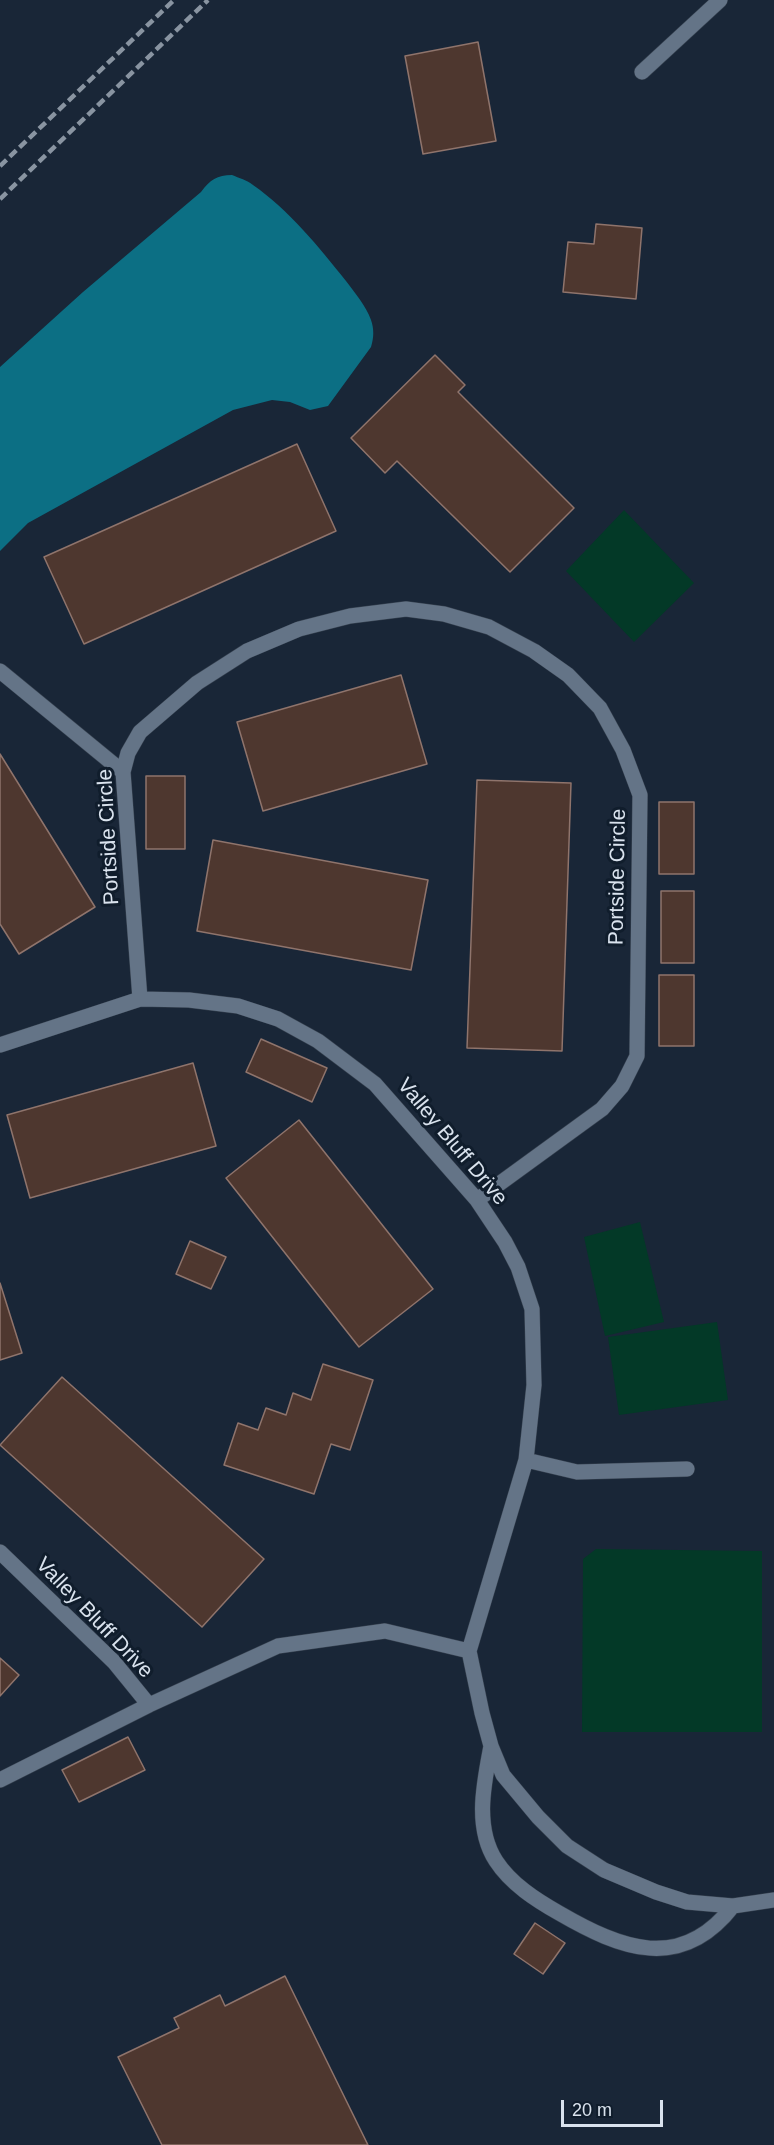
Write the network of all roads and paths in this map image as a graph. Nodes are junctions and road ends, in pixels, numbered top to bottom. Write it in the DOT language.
graph roads {
  1 [pos="720,0"];
  2 [pos="642,72"];
  3 [pos="0,670"];
  4 [pos="123,772"];
  5 [pos="140,999"];
  6 [pos="0,1045"];
  7 [pos="477,1200"];
  8 [pos="526,1460"];
  9 [pos="687,1469"];
  10 [pos="0,1552"];
  11 [pos="469,1652"];
  12 [pos="149,1705"];
  13 [pos="491,1746"];
  14 [pos="0,1780"];
  15 [pos="774,1900"];
  16 [pos="733,1906"];
  1 -- 2 [label="street"];
  3 -- 4 [label="street"];
  4 -- 5 [label="street, Portside Circle"];
  4 -- 7 [label="street, Portside Circle"];
  5 -- 6 [label="street, Valley Bluff Drive"];
  5 -- 7 [label="street, Valley Bluff Drive"];
  7 -- 8 [label="street, Valley Bluff Drive"];
  8 -- 9 [label="street"];
  8 -- 11 [label="street, Valley Bluff Drive"];
  10 -- 12 [label="street, Valley Bluff Drive"];
  11 -- 12 [label="street, Valley Bluff Drive"];
  11 -- 13 [label="street, Valley Bluff Drive"];
  12 -- 14 [label="street"];
  13 -- 16 [label="street, Valley Bluff Drive"];
  13 -- 16 [label="street, Valley Bluff Drive"];
  15 -- 16 [label="street, Valley Bluff Drive"];
}
